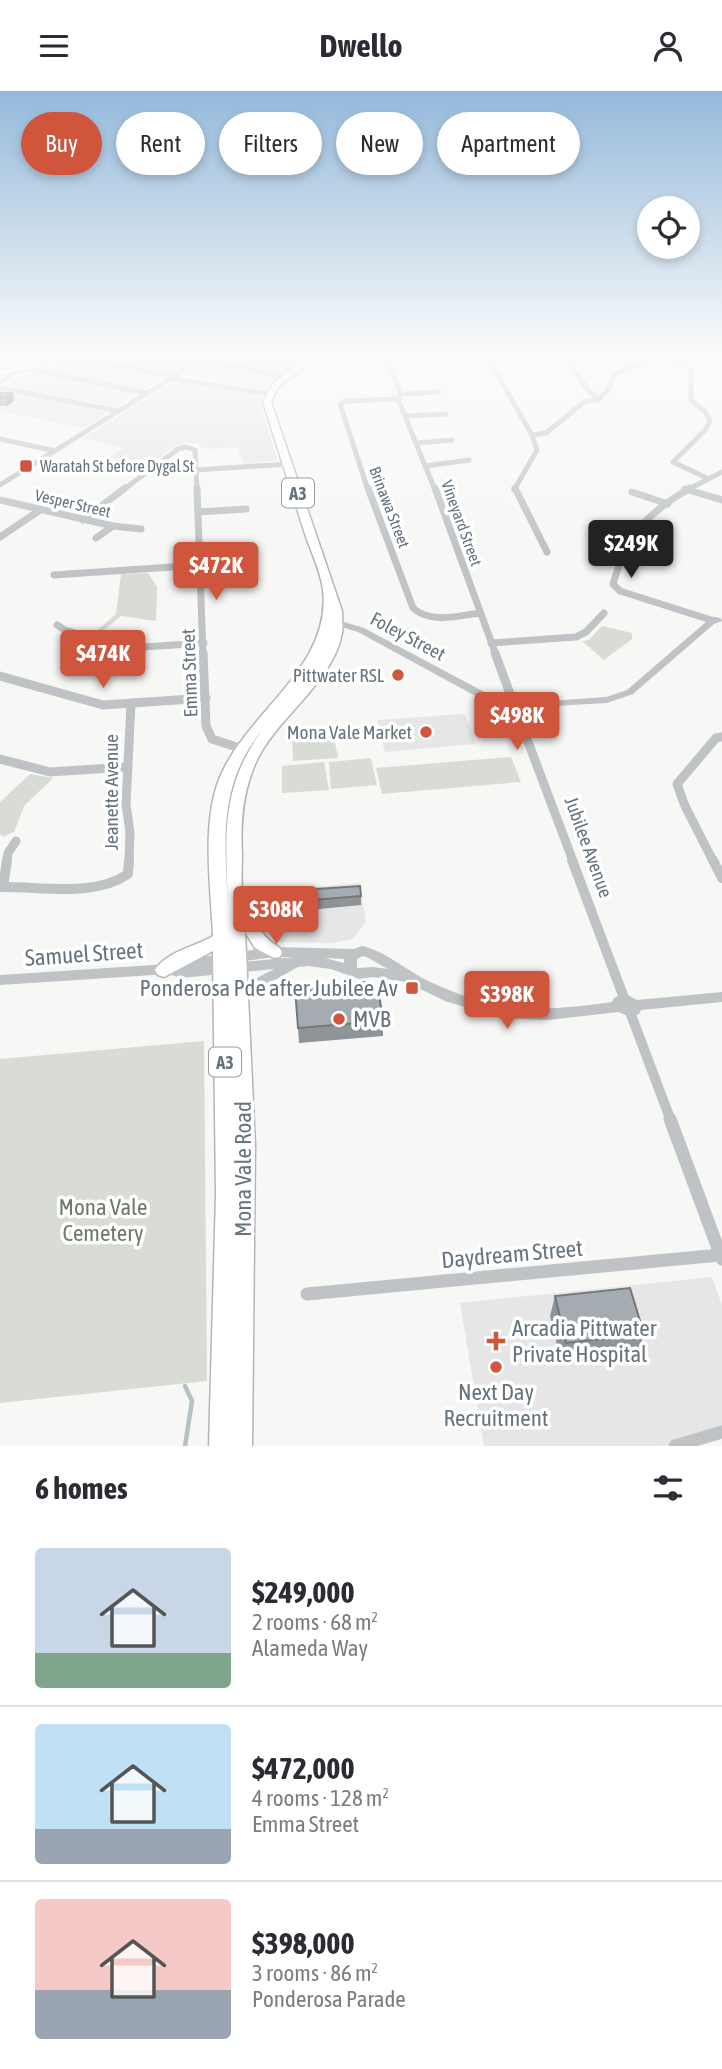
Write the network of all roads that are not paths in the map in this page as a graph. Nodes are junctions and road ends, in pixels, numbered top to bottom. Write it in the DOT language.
graph roads {
  1 [pos="103,421"];
  2 [pos="274,421"];
  3 [pos="346,421"];
  4 [pos="408,421"];
  5 [pos="524,421"];
  6 [pos="560,421"];
  7 [pos="710,421"];
  8 [pos="532,435"];
  9 [pos="0,439"];
  10 [pos="452,440"];
  11 [pos="418,443"];
  12 [pos="55,451"];
  13 [pos="469,460"];
  14 [pos="288,464"];
  15 [pos="425,466"];
  16 [pos="197,470"];
  17 [pos="722,472"];
  18 [pos="707,478"];
  19 [pos="0,485"];
  20 [pos="685,489"];
  21 [pos="632,492"];
  22 [pos="0,500"];
  23 [pos="722,500"];
  24 [pos="668,504"];
  25 [pos="246,509"];
  26 [pos="40,510"];
  27 [pos="198,512"];
  28 [pos="83,520"];
  29 [pos="113,526"];
  30 [pos="141,529"];
  31 [pos="0,537"];
  32 [pos="96,538"];
  33 [pos="547,552"];
  34 [pos="245,562"];
  35 [pos="200,565"];
  36 [pos="54,575"];
  37 [pos="604,613"];
  38 [pos="480,614"];
  39 [pos="714,618"];
  40 [pos="333,621"];
  41 [pos="57,625"];
  42 [pos="491,642"];
  43 [pos="204,643"];
  44 [pos="0,676"];
  45 [pos="206,698"];
  46 [pos="131,703"];
  47 [pos="515,706"];
  48 [pos="263,738"];
  49 [pos="718,739"];
  50 [pos="240,748"];
  51 [pos="0,759"];
  52 [pos="127,767"];
  53 [pos="240,784"];
  54 [pos="16,841"];
  55 [pos="722,878"];
  56 [pos="1,887"];
  57 [pos="236,905"];
  58 [pos="222,939"];
  59 [pos="274,952"];
  60 [pos="354,954"];
  61 [pos="378,959"];
  62 [pos="295,962"];
  63 [pos="231,963"];
  64 [pos="167,969"];
  65 [pos="351,969"];
  66 [pos="373,972"];
  67 [pos="408,977"];
  68 [pos="0,980"];
  69 [pos="241,997"];
  70 [pos="722,997"];
  71 [pos="627,1006"];
  72 [pos="721,1257"];
  73 [pos="307,1294"];
  74 [pos="722,1431"];
  75 [pos="221,1446"];
  76 [pos="240,1446"];
  77 [pos="675,1446"];
  1 -- 12 [label="street"];
  2 -- 14 [label="highway, Mona Vale Road / A3"];
  3 -- 38 [label="street, Brinawa Street"];
  4 -- 11 [label="street, Vineyard Street"];
  5 -- 8 [label="street"];
  6 -- 8 [label="street"];
  7 -- 18 [label="street"];
  8 -- 33 [label="street"];
  9 -- 12 [label="street"];
  10 -- 11 [label="street"];
  11 -- 15 [label="street, Vineyard Street"];
  12 -- 19 [label="street"];
  13 -- 15 [label="street"];
  14 -- 16 [label="street"];
  14 -- 40 [label="highway, Mona Vale Road / A3"];
  15 -- 38 [label="street, Vineyard Street"];
  16 -- 27 [label="street, Emma Street"];
  16 -- 28 [label="street, Emma Street"];
  17 -- 18 [label="street"];
  18 -- 20 [label="street"];
  20 -- 23 [label="street"];
  20 -- 24 [label="street"];
  21 -- 24 [label="street"];
  22 -- 26 [label="street, Vesper Street"];
  24 -- 39 [label="street"];
  25 -- 27 [label="street"];
  26 -- 28 [label="street, Vesper Street"];
  26 -- 31 [label="street"];
  27 -- 35 [label="street, Emma Street"];
  28 -- 29 [label="street, Vesper Street"];
  29 -- 30 [label="street, Vesper Street"];
  29 -- 32 [label="street"];
  34 -- 35 [label="street"];
  35 -- 36 [label="street"];
  35 -- 43 [label="street, Emma Street"];
  37 -- 42 [label="street"];
  38 -- 42 [label="street, Vineyard Street"];
  39 -- 47 [label="street"];
  40 -- 47 [label="street, Foley Street"];
  40 -- 48 [label="highway, Mona Vale Road / A3"];
  40 -- 50 [label="highway, Mona Vale Road / A3"];
  41 -- 43 [label="street"];
  42 -- 47 [label="street, Vineyard Street"];
  43 -- 45 [label="street, Emma Street"];
  44 -- 46 [label="street"];
  45 -- 46 [label="street"];
  45 -- 50 [label="street, Emma Street"];
  46 -- 52 [label="street, Jeanette Avenue"];
  47 -- 71 [label="street, Jubilee Avenue"];
  48 -- 50 [label="highway"];
  48 -- 53 [label="highway, Mona Vale Road / A3"];
  49 -- 55 [label="street"];
  50 -- 53 [label="highway"];
  50 -- 58 [label="highway, Mona Vale Road / A3"];
  51 -- 52 [label="street"];
  52 -- 56 [label="street, Jeanette Avenue"];
  53 -- 57 [label="highway, Mona Vale Road / A3"];
  54 -- 56 [label="street"];
  57 -- 59 [label="highway"];
  57 -- 63 [label="highway, Mona Vale Road / A3"];
  58 -- 63 [label="highway, Mona Vale Road / A3"];
  58 -- 64 [label="highway"];
  59 -- 60 [label="street"];
  59 -- 63 [label="street"];
  60 -- 61 [label="street"];
  60 -- 65 [label="street"];
  61 -- 66 [label="street"];
  61 -- 67 [label="street"];
  62 -- 63 [label="street"];
  62 -- 65 [label="street"];
  62 -- 69 [label="street"];
  63 -- 64 [label="street, Samuel Street"];
  63 -- 69 [label="highway, Mona Vale Road / A3"];
  63 -- 75 [label="highway, Mona Vale Road / A3"];
  64 -- 68 [label="street, Samuel Street"];
  65 -- 66 [label="street"];
  66 -- 67 [label="street"];
  67 -- 71 [label="street"];
  69 -- 76 [label="highway, Mona Vale Road / A3"];
  70 -- 71 [label="street"];
  71 -- 72 [label="street, Jubilee Avenue"];
  72 -- 73 [label="street, Daydream Street"];
  74 -- 77 [label="street"];
}
